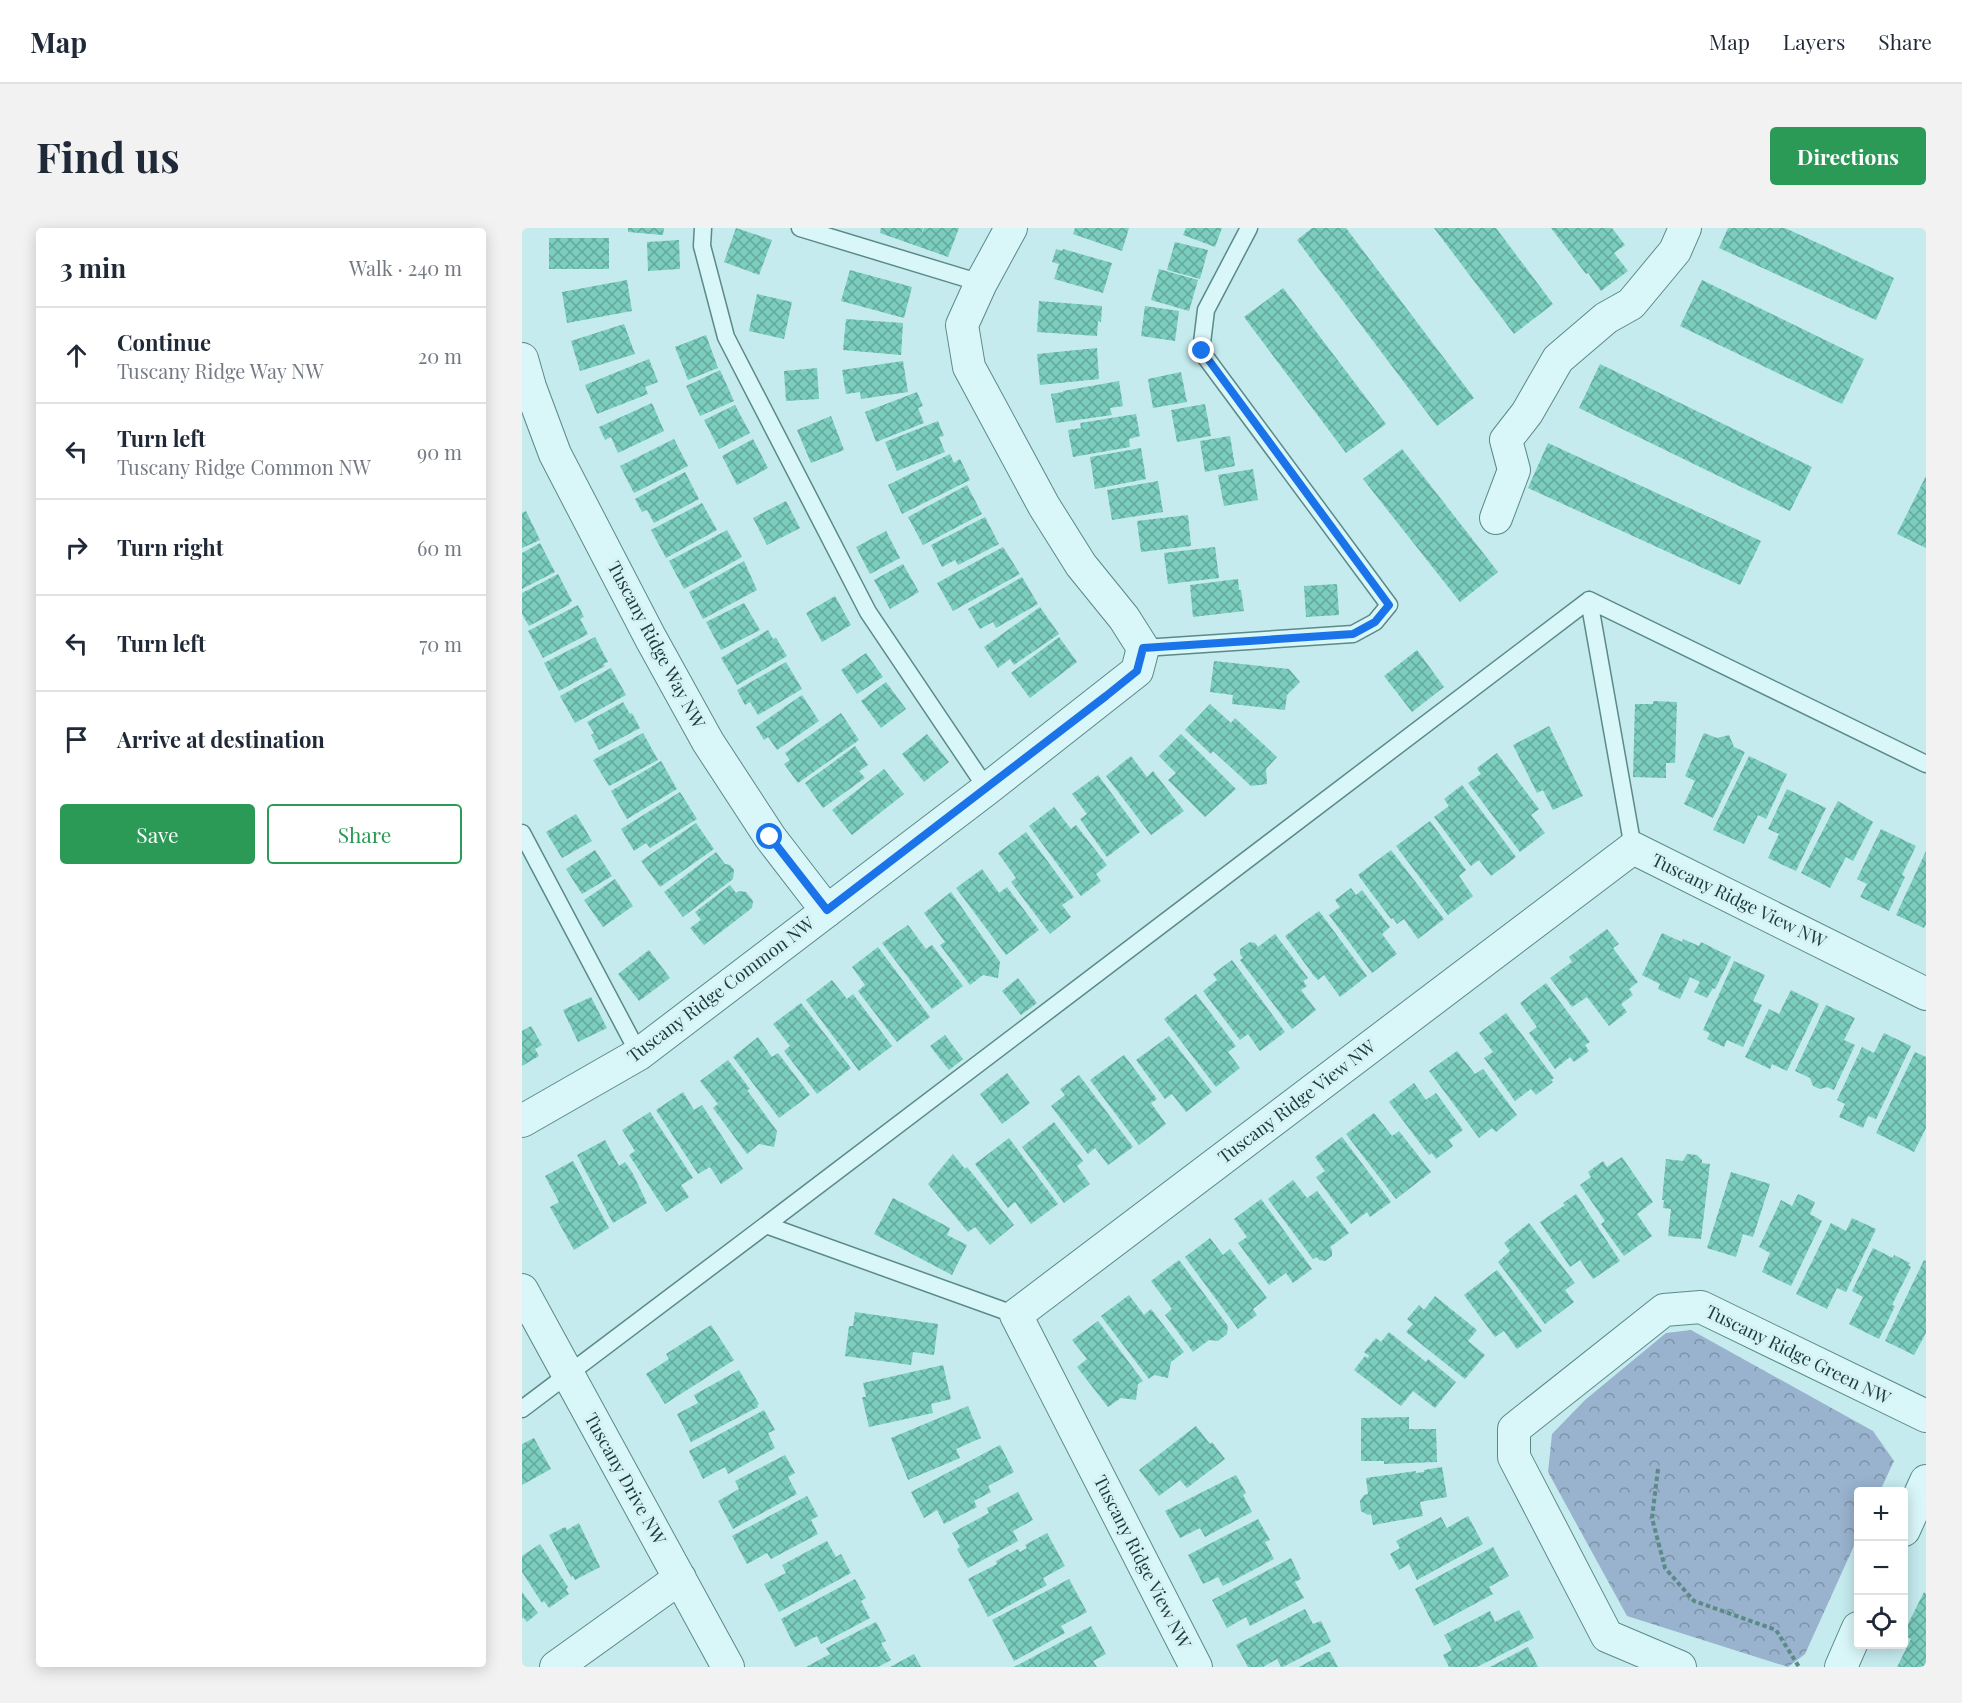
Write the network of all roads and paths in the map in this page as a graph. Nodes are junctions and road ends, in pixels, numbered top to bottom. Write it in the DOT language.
graph roads {
  1 [pos="703,228"];
  2 [pos="800,228"];
  3 [pos="1011,228"];
  4 [pos="1249,228"];
  5 [pos="1685,228"];
  6 [pos="981,284"];
  7 [pos="522,359"];
  8 [pos="1496,518"];
  9 [pos="1589,600"];
  10 [pos="1143,648"];
  11 [pos="1926,764"];
  12 [pos="987,789"];
  13 [pos="522,833"];
  14 [pos="1633,848"];
  15 [pos="827,910"];
  16 [pos="1926,994"];
  17 [pos="639,1054"];
  18 [pos="522,1121"];
  19 [pos="766,1225"];
  20 [pos="522,1290"];
  21 [pos="1016,1315"];
  22 [pos="567,1375"];
  23 [pos="522,1409"];
  24 [pos="1926,1416"];
  25 [pos="1658,1469"];
  26 [pos="1926,1481"];
  27 [pos="1908,1521"];
  28 [pos="680,1578"];
  29 [pos="1854,1637"];
  30 [pos="556,1667"];
  31 [pos="728,1667"];
  32 [pos="1196,1667"];
  33 [pos="1680,1667"];
  34 [pos="1799,1667"];
  35 [pos="1841,1667"];
  1 -- 12 [label="lane"];
  2 -- 6 [label="lane"];
  3 -- 6 [label="street"];
  4 -- 10 [label="lane"];
  5 -- 8 [label="street"];
  6 -- 10 [label="street"];
  7 -- 15 [label="street, Tuscany Ridge Way NW"];
  9 -- 11 [label="lane"];
  9 -- 14 [label="lane"];
  9 -- 19 [label="lane"];
  10 -- 12 [label="street, Tuscany Ridge Common NW"];
  12 -- 15 [label="street, Tuscany Ridge Common NW"];
  13 -- 17 [label="lane"];
  14 -- 16 [label="street, Tuscany Ridge View NW"];
  14 -- 21 [label="street, Tuscany Ridge View NW"];
  15 -- 17 [label="street, Tuscany Ridge Common NW"];
  17 -- 18 [label="street, Tuscany Ridge Common NW"];
  19 -- 21 [label="lane"];
  19 -- 22 [label="lane"];
  20 -- 22 [label="street, Tuscany Drive NW"];
  21 -- 32 [label="street, Tuscany Ridge View NW"];
  22 -- 23 [label="lane"];
  22 -- 28 [label="street, Tuscany Drive NW"];
  24 -- 33 [label="street, Tuscany Ridge Green NW"];
  25 -- 34 [label="path"];
  26 -- 27 [label="street"];
  28 -- 30 [label="street"];
  28 -- 31 [label="street, Tuscany Drive NW"];
  29 -- 35 [label="street"];
}
